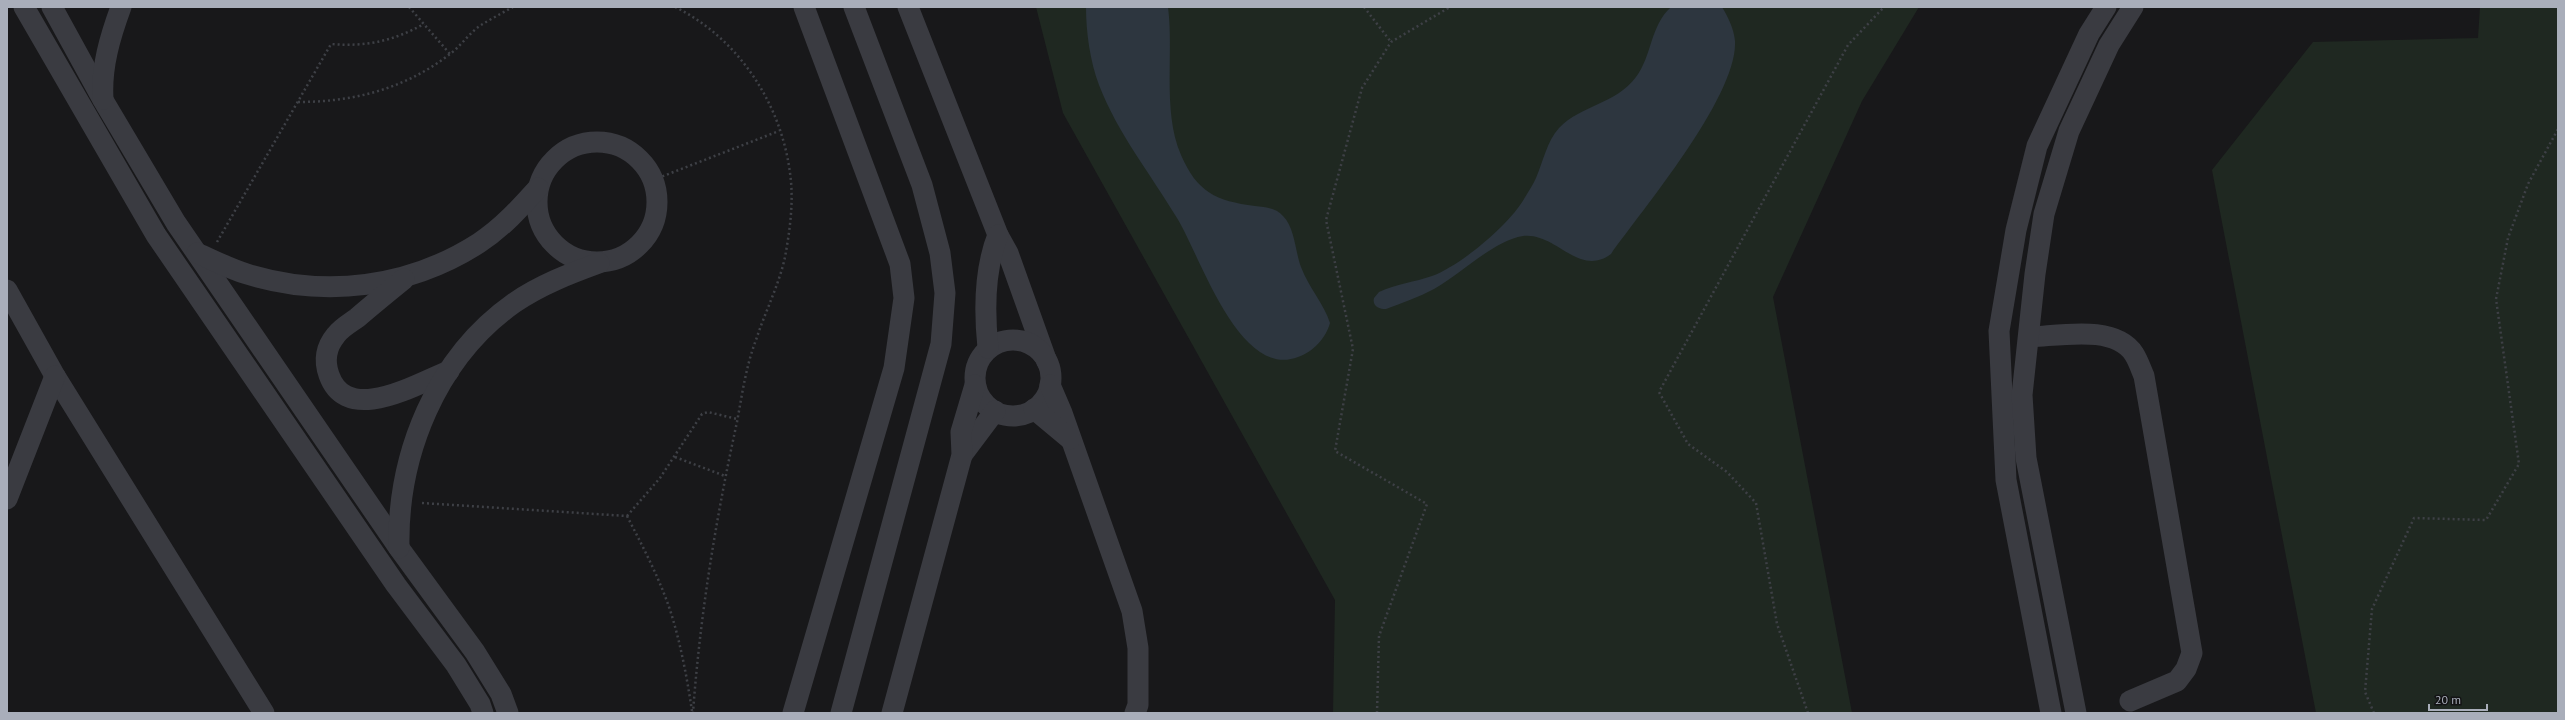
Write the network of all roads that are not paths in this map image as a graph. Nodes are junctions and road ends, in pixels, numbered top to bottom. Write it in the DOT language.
graph roads {
  1 [pos="52,7"];
  2 [pos="121,7"];
  3 [pos="804,7"];
  4 [pos="854,7"];
  5 [pos="908,7"];
  6 [pos="2106,7"];
  7 [pos="2133,7"];
  8 [pos="26,8"];
  9 [pos="2089,34"];
  10 [pos="2109,45"];
  11 [pos="103,100"];
  12 [pos="538,188"];
  13 [pos="998,235"];
  14 [pos="202,255"];
  15 [pos="599,263"];
  16 [pos="406,277"];
  17 [pos="7,290"];
  18 [pos="2029,337"];
  19 [pos="988,348"];
  20 [pos="1047,362"];
  21 [pos="448,371"];
  22 [pos="55,376"];
  23 [pos="975,385"];
  24 [pos="1050,385"];
  25 [pos="1034,409"];
  26 [pos="995,411"];
  27 [pos="1070,439"];
  28 [pos="962,455"];
  29 [pos="7,499"];
  30 [pos="399,548"];
  31 [pos="2130,702"];
  32 [pos="264,713"];
  33 [pos="483,713"];
  34 [pos="508,713"];
  35 [pos="793,713"];
  36 [pos="841,713"];
  37 [pos="892,713"];
  38 [pos="1135,713"];
  39 [pos="2051,713"];
  40 [pos="2076,713"];
  1 -- 11 [label="street"];
  2 -- 11 [label="street"];
  3 -- 35 [label="street"];
  4 -- 36 [label="street"];
  5 -- 13 [label="street"];
  6 -- 9 [label="street"];
  7 -- 10 [label="street"];
  8 -- 33 [label="street"];
  9 -- 10 [label="street"];
  9 -- 39 [label="street"];
  10 -- 18 [label="street"];
  11 -- 14 [label="street"];
  12 -- 15 [label="street"];
  12 -- 15 [label="street"];
  12 -- 16 [label="street"];
  13 -- 19 [label="street"];
  13 -- 20 [label="street"];
  14 -- 16 [label="street"];
  14 -- 30 [label="street"];
  15 -- 21 [label="street"];
  16 -- 21 [label="street"];
  17 -- 22 [label="street"];
  18 -- 31 [label="street"];
  18 -- 40 [label="street"];
  19 -- 20 [label="street"];
  19 -- 23 [label="street"];
  20 -- 24 [label="street"];
  21 -- 30 [label="street"];
  22 -- 29 [label="street"];
  22 -- 32 [label="street"];
  23 -- 26 [label="street"];
  23 -- 28 [label="street"];
  24 -- 25 [label="street"];
  24 -- 27 [label="street"];
  25 -- 26 [label="street"];
  25 -- 27 [label="street"];
  26 -- 28 [label="street"];
  27 -- 38 [label="street"];
  28 -- 37 [label="street"];
  30 -- 34 [label="street"];
}
